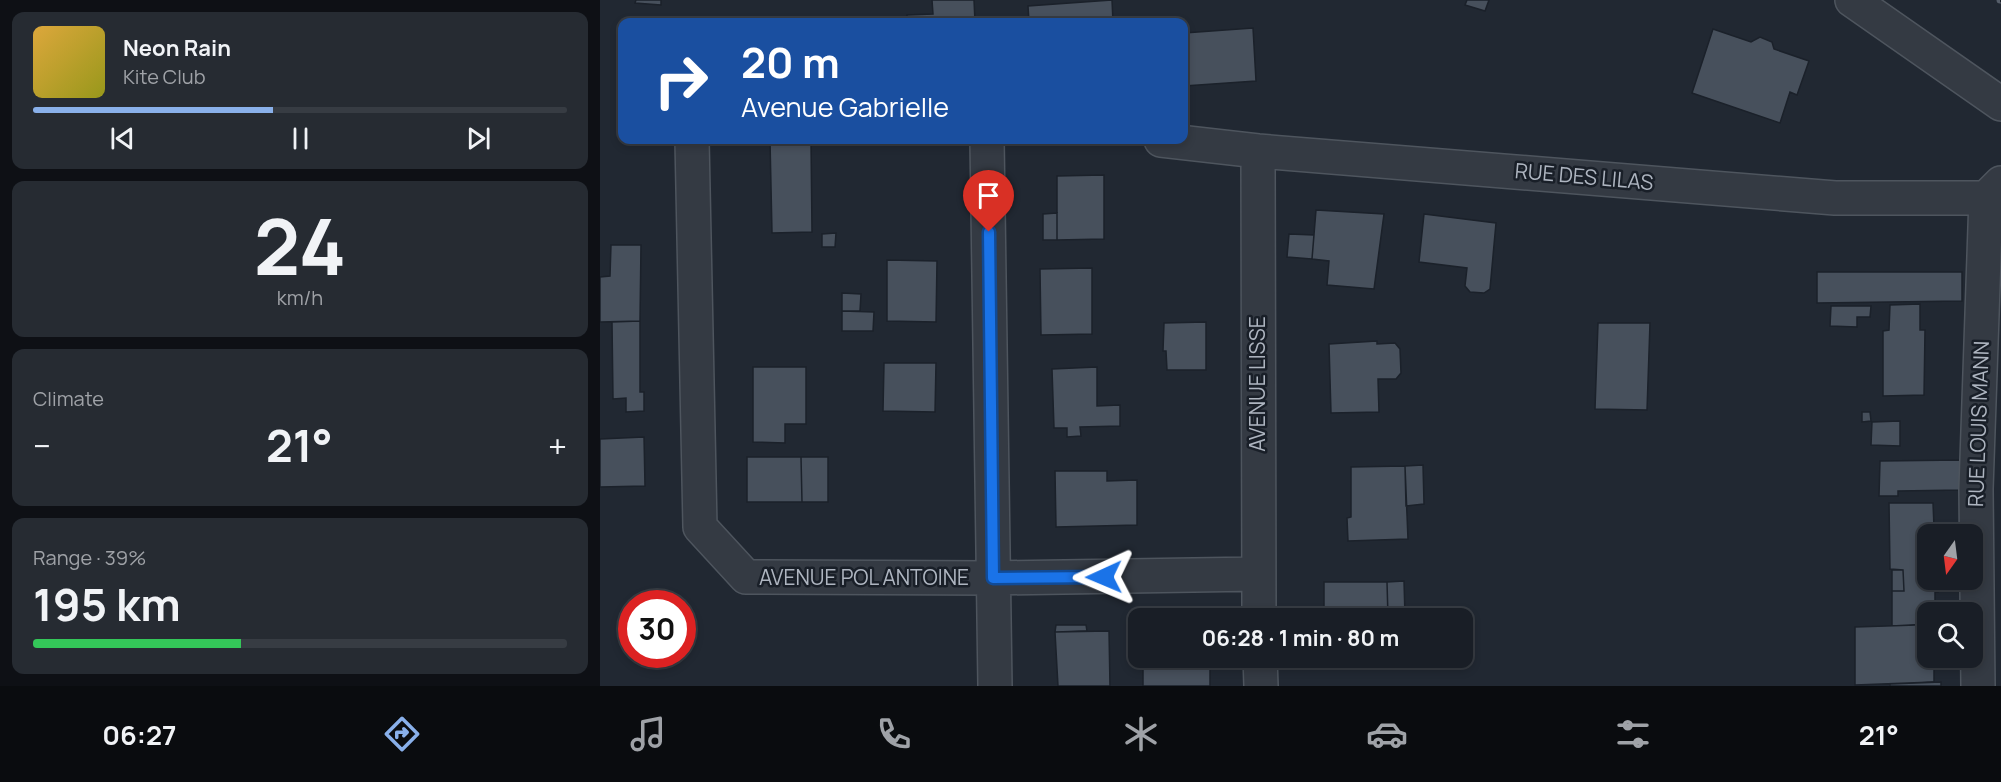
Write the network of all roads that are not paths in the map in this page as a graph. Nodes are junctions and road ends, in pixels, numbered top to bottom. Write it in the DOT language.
graph roads {
  1 [pos="1852,0"];
  2 [pos="2001,104"];
  3 [pos="1188,143"];
  4 [pos="692,144"];
  5 [pos="987,144"];
  6 [pos="1258,151"];
  7 [pos="1994,191"];
  8 [pos="1258,574"];
  9 [pos="993,578"];
  10 [pos="1259,608"];
  11 [pos="1260,668"];
  12 [pos="995,686"];
  13 [pos="1261,686"];
  14 [pos="1978,686"];
  1 -- 2 [label="street"];
  3 -- 6 [label="street, RUE DES LILAS"];
  4 -- 9 [label="street, AVENUE POL ANTOINE"];
  5 -- 9 [label="street"];
  6 -- 7 [label="street, RUE DES LILAS"];
  6 -- 8 [label="street, AVENUE LISSE"];
  7 -- 14 [label="street, RUE LOUIS MANN"];
  8 -- 9 [label="street, AVENUE POL ANTOINE"];
  8 -- 10 [label="street, AVENUE LISSE"];
  9 -- 12 [label="street"];
  11 -- 13 [label="street"];
}
